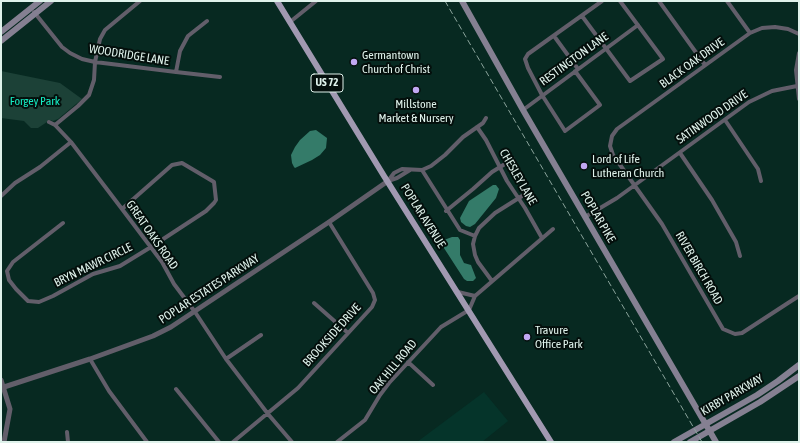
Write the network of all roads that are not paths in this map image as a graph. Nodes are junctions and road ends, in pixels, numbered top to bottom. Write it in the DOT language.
graph roads {
  1 [pos="40,1"];
  2 [pos="51,1"];
  3 [pos="140,1"];
  4 [pos="277,1"];
  5 [pos="316,1"];
  6 [pos="462,1"];
  7 [pos="602,1"];
  8 [pos="620,1"];
  9 [pos="659,1"];
  10 [pos="727,1"];
  11 [pos="33,11"];
  12 [pos="582,16"];
  13 [pos="207,21"];
  14 [pos="290,22"];
  15 [pos="638,25"];
  16 [pos="1,32"];
  17 [pos="750,33"];
  18 [pos="799,34"];
  19 [pos="554,36"];
  20 [pos="1,41"];
  21 [pos="606,48"];
  22 [pos="799,52"];
  23 [pos="95,62"];
  24 [pos="705,66"];
  25 [pos="576,70"];
  26 [pos="176,72"];
  27 [pos="220,77"];
  28 [pos="797,86"];
  29 [pos="542,95"];
  30 [pos="799,99"];
  31 [pos="523,110"];
  32 [pos="486,118"];
  33 [pos="725,120"];
  34 [pos="48,122"];
  35 [pos="55,125"];
  36 [pos="477,127"];
  37 [pos="71,142"];
  38 [pos="610,144"];
  39 [pos="680,153"];
  40 [pos="513,159"];
  41 [pos="499,167"];
  42 [pos="422,170"];
  43 [pos="388,181"];
  44 [pos="761,181"];
  45 [pos="635,186"];
  46 [pos="530,191"];
  47 [pos="1,196"];
  48 [pos="517,198"];
  49 [pos="122,209"];
  50 [pos="446,211"];
  51 [pos="585,217"];
  52 [pos="329,222"];
  53 [pos="63,223"];
  54 [pos="553,229"];
  55 [pos="475,236"];
  56 [pos="542,238"];
  57 [pos="151,247"];
  58 [pos="740,256"];
  59 [pos="492,281"];
  60 [pos="458,292"];
  61 [pos="475,296"];
  62 [pos="799,296"];
  63 [pos="314,303"];
  64 [pos="469,310"];
  65 [pos="195,312"];
  66 [pos="348,333"];
  67 [pos="261,335"];
  68 [pos="90,359"];
  69 [pos="226,359"];
  70 [pos="408,362"];
  71 [pos="799,365"];
  72 [pos="799,376"];
  73 [pos="1,380"];
  74 [pos="434,385"];
  75 [pos="2,388"];
  76 [pos="176,388"];
  77 [pos="268,414"];
  78 [pos="705,424"];
  79 [pos="710,431"];
  80 [pos="67,432"];
  81 [pos="4,442"];
  82 [pos="68,442"];
  83 [pos="148,442"];
  84 [pos="219,442"];
  85 [pos="233,442"];
  86 [pos="292,442"];
  87 [pos="337,442"];
  88 [pos="551,442"];
  89 [pos="674,442"];
  90 [pos="690,442"];
  91 [pos="716,442"];
  1 -- 11 [label="main road"];
  2 -- 11 [label="main road"];
  3 -- 23 [label="street"];
  4 -- 14 [label="main road, POPLAR AVENUE / US 72"];
  5 -- 14 [label="street"];
  6 -- 31 [label="main road, POPLAR PIKE"];
  7 -- 12 [label="street"];
  8 -- 15 [label="street"];
  9 -- 24 [label="street"];
  10 -- 17 [label="street"];
  11 -- 16 [label="main road"];
  11 -- 20 [label="main road"];
  11 -- 23 [label="street, WOODRIDGE LANE"];
  12 -- 19 [label="street"];
  12 -- 21 [label="street"];
  13 -- 26 [label="street"];
  14 -- 43 [label="main road, POPLAR AVENUE / US 72"];
  15 -- 21 [label="street, RESTINGTON LANE"];
  15 -- 21 [label="street"];
  17 -- 18 [label="street, BLACK OAK DRIVE"];
  17 -- 24 [label="street, BLACK OAK DRIVE"];
  19 -- 25 [label="street"];
  19 -- 29 [label="street"];
  21 -- 25 [label="street, RESTINGTON LANE"];
  22 -- 28 [label="street"];
  23 -- 26 [label="street, WOODRIDGE LANE"];
  23 -- 35 [label="street"];
  24 -- 38 [label="street, BLACK OAK DRIVE"];
  25 -- 29 [label="street, RESTINGTON LANE"];
  25 -- 29 [label="street"];
  26 -- 27 [label="street, WOODRIDGE LANE"];
  28 -- 30 [label="street"];
  28 -- 33 [label="street, SATINWOOD DRIVE"];
  29 -- 31 [label="street, RESTINGTON LANE"];
  31 -- 51 [label="main road, POPLAR PIKE"];
  32 -- 36 [label="street"];
  33 -- 39 [label="street, SATINWOOD DRIVE"];
  33 -- 44 [label="street"];
  34 -- 35 [label="street, GREAT OAKS ROAD"];
  35 -- 37 [label="street, GREAT OAKS ROAD"];
  36 -- 41 [label="street, CHESLEY LANE"];
  36 -- 42 [label="street"];
  37 -- 47 [label="street"];
  37 -- 49 [label="street, GREAT OAKS ROAD"];
  38 -- 45 [label="street, RIVER BIRCH ROAD"];
  39 -- 45 [label="street, SATINWOOD DRIVE"];
  39 -- 58 [label="street"];
  40 -- 41 [label="street"];
  41 -- 48 [label="street, CHESLEY LANE"];
  41 -- 50 [label="street"];
  42 -- 43 [label="street"];
  42 -- 50 [label="street"];
  43 -- 52 [label="street, POPLAR ESTATES PARKWAY"];
  43 -- 60 [label="main road, POPLAR AVENUE / US 72"];
  45 -- 51 [label="street, SATINWOOD DRIVE"];
  45 -- 62 [label="street, RIVER BIRCH ROAD"];
  46 -- 48 [label="street"];
  48 -- 55 [label="street"];
  48 -- 56 [label="street, CHESLEY LANE"];
  49 -- 57 [label="street, GREAT OAKS ROAD"];
  49 -- 57 [label="street, BRYN MAWR CIRCLE"];
  50 -- 55 [label="street"];
  51 -- 78 [label="main road, POPLAR PIKE"];
  52 -- 65 [label="street, POPLAR ESTATES PARKWAY"];
  52 -- 66 [label="street, BROOKSIDE DRIVE"];
  53 -- 57 [label="street, BRYN MAWR CIRCLE"];
  54 -- 56 [label="street"];
  55 -- 59 [label="street"];
  56 -- 59 [label="street"];
  57 -- 65 [label="street, GREAT OAKS ROAD"];
  59 -- 61 [label="street"];
  60 -- 61 [label="street"];
  60 -- 64 [label="main road, POPLAR AVENUE / US 72"];
  61 -- 64 [label="street"];
  63 -- 66 [label="street"];
  64 -- 70 [label="street, OAK HILL ROAD"];
  64 -- 88 [label="main road, POPLAR AVENUE / US 72"];
  65 -- 68 [label="street, POPLAR ESTATES PARKWAY"];
  65 -- 69 [label="street, GREAT OAKS ROAD"];
  66 -- 77 [label="street, BROOKSIDE DRIVE"];
  67 -- 69 [label="street"];
  68 -- 75 [label="street, POPLAR ESTATES PARKWAY"];
  68 -- 83 [label="street"];
  69 -- 77 [label="street, GREAT OAKS ROAD"];
  70 -- 74 [label="street"];
  70 -- 87 [label="street, OAK HILL ROAD"];
  71 -- 78 [label="main road, KIRBY PARKWAY"];
  72 -- 79 [label="main road, KIRBY PARKWAY"];
  73 -- 75 [label="street"];
  75 -- 81 [label="street"];
  76 -- 84 [label="street"];
  77 -- 85 [label="street, BROOKSIDE DRIVE"];
  77 -- 86 [label="street, GREAT OAKS ROAD"];
  78 -- 79 [label="main road, POPLAR PIKE"];
  78 -- 89 [label="main road, KIRBY PARKWAY"];
  79 -- 90 [label="main road, KIRBY PARKWAY"];
  79 -- 91 [label="main road, POPLAR PIKE"];
  80 -- 82 [label="street"];
}
